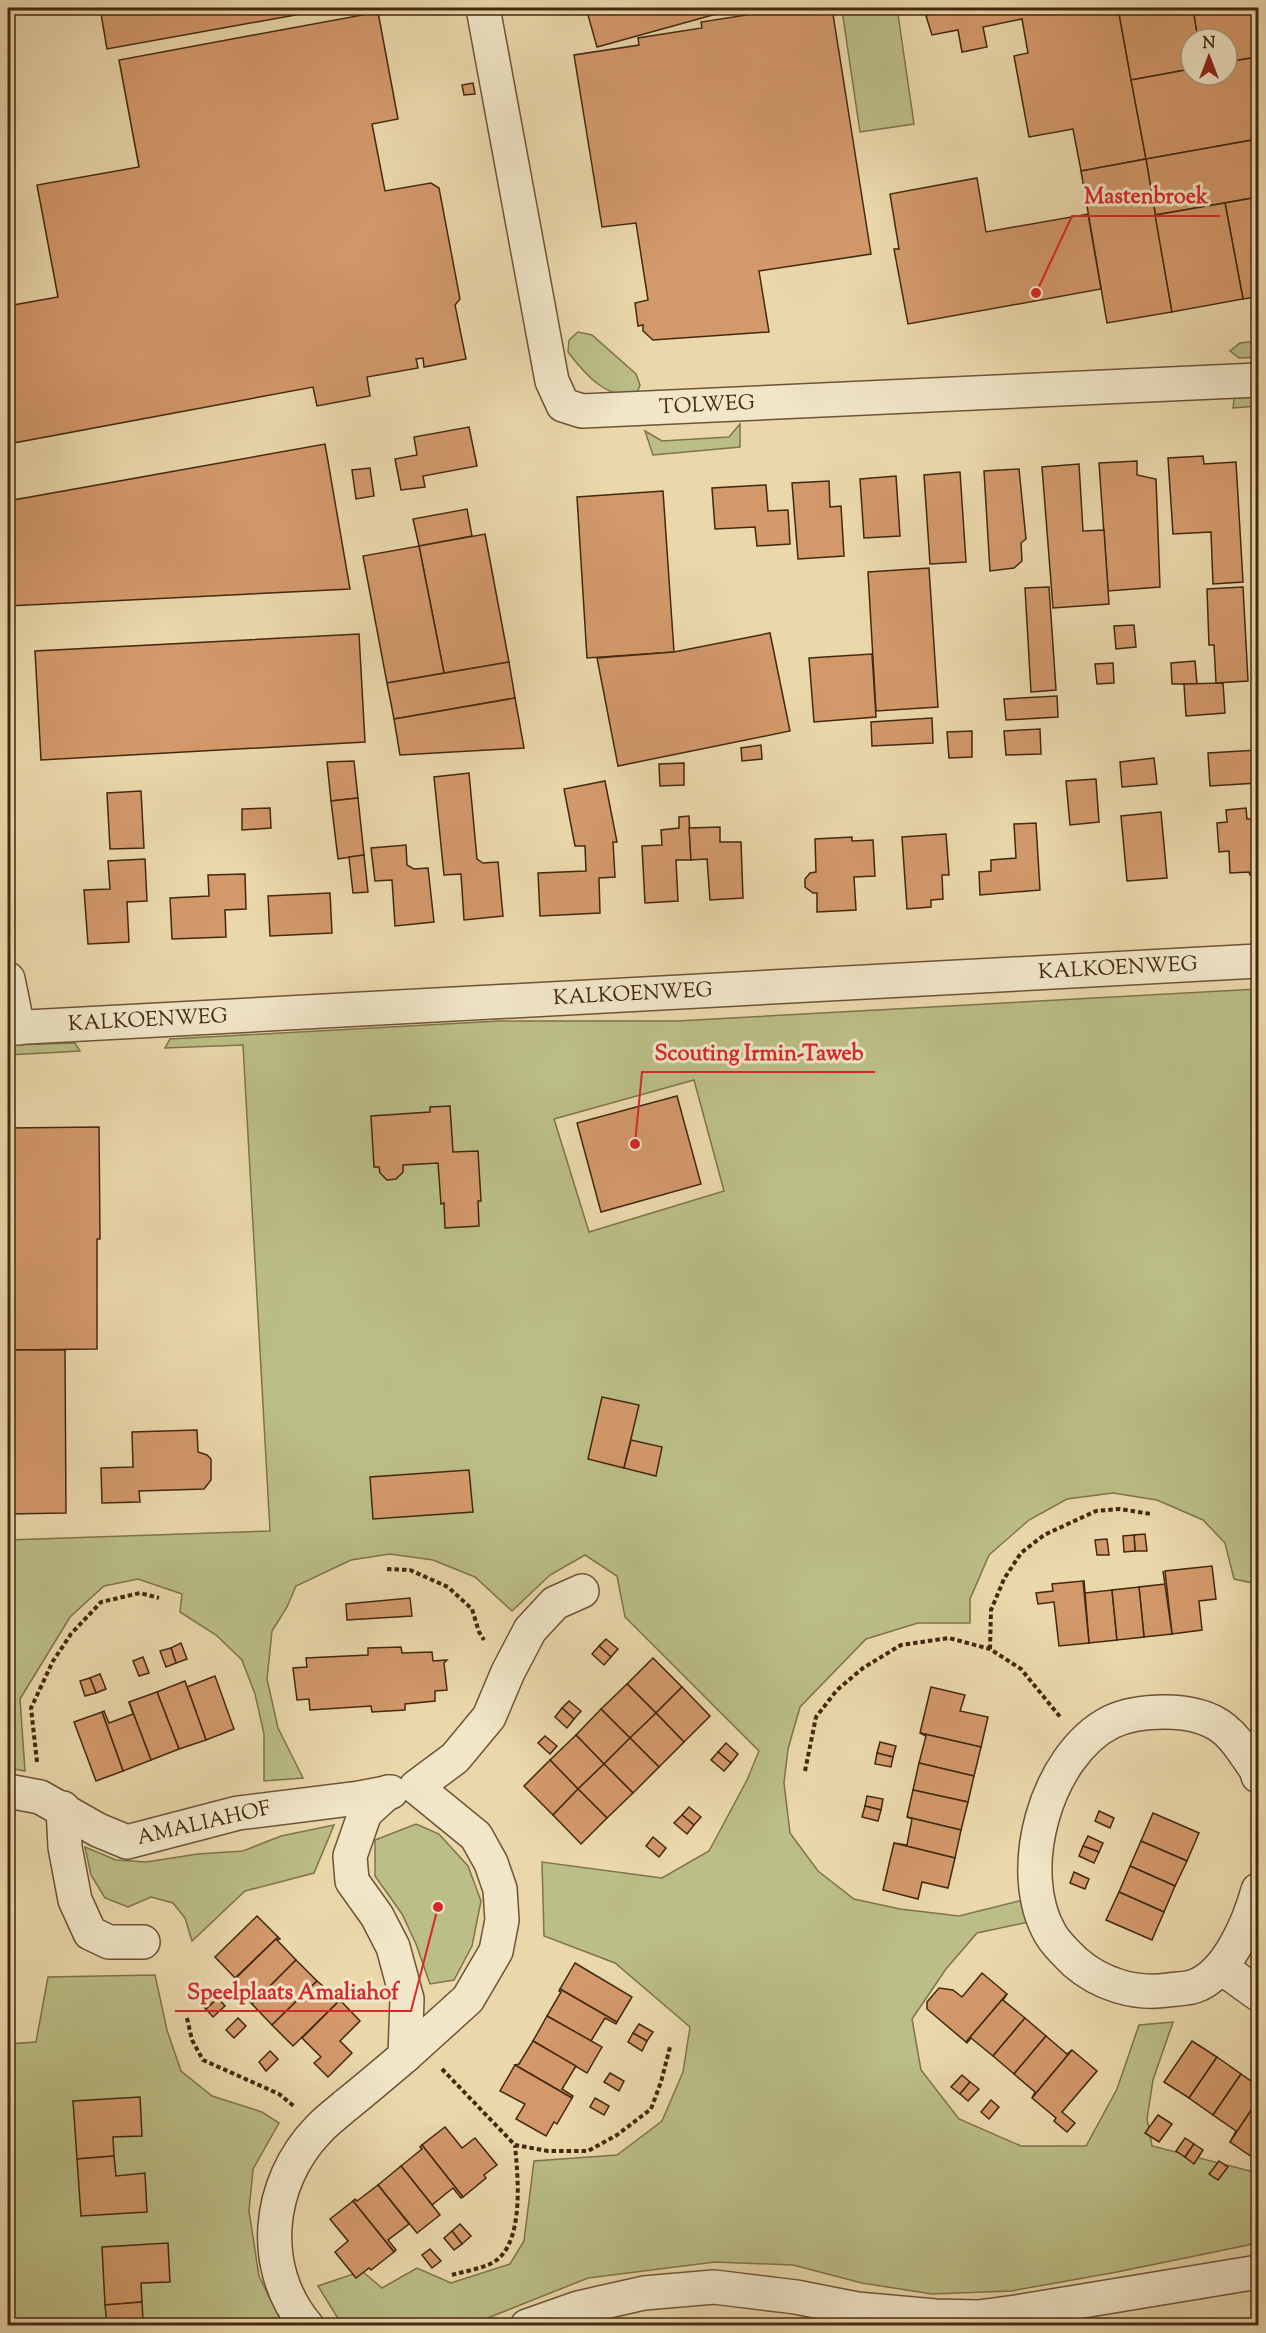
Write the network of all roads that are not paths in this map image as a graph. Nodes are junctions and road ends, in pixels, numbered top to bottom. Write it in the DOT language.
graph roads {
  1 [pos="483,8"];
  2 [pos="1258,380"];
  3 [pos="1258,961"];
  4 [pos="8,979"];
  5 [pos="13,1028"];
  6 [pos="582,1591"];
  7 [pos="1258,1776"];
  8 [pos="402,1790"];
  9 [pos="8,1791"];
  10 [pos="52,1803"];
  11 [pos="1258,1890"];
  12 [pos="143,1942"];
  13 [pos="1222,1968"];
  14 [pos="1258,1994"];
  15 [pos="411,2050"];
  16 [pos="1258,2272"];
  17 [pos="308,2325"];
  18 [pos="527,2325"];
  1 -- 2 [label="street, TOLWEG"];
  3 -- 5 [label="street, KALKOENWEG"];
  4 -- 5 [label="street"];
  6 -- 8 [label="street, AMALIAHOF"];
  7 -- 13 [label="street"];
  8 -- 10 [label="street, AMALIAHOF"];
  8 -- 15 [label="street, AMALIAHOF"];
  8 -- 15 [label="street"];
  9 -- 10 [label="street, AMALIAHOF"];
  10 -- 12 [label="street"];
  11 -- 13 [label="street"];
  13 -- 14 [label="street"];
  15 -- 17 [label="street"];
  16 -- 18 [label="street"];
}
